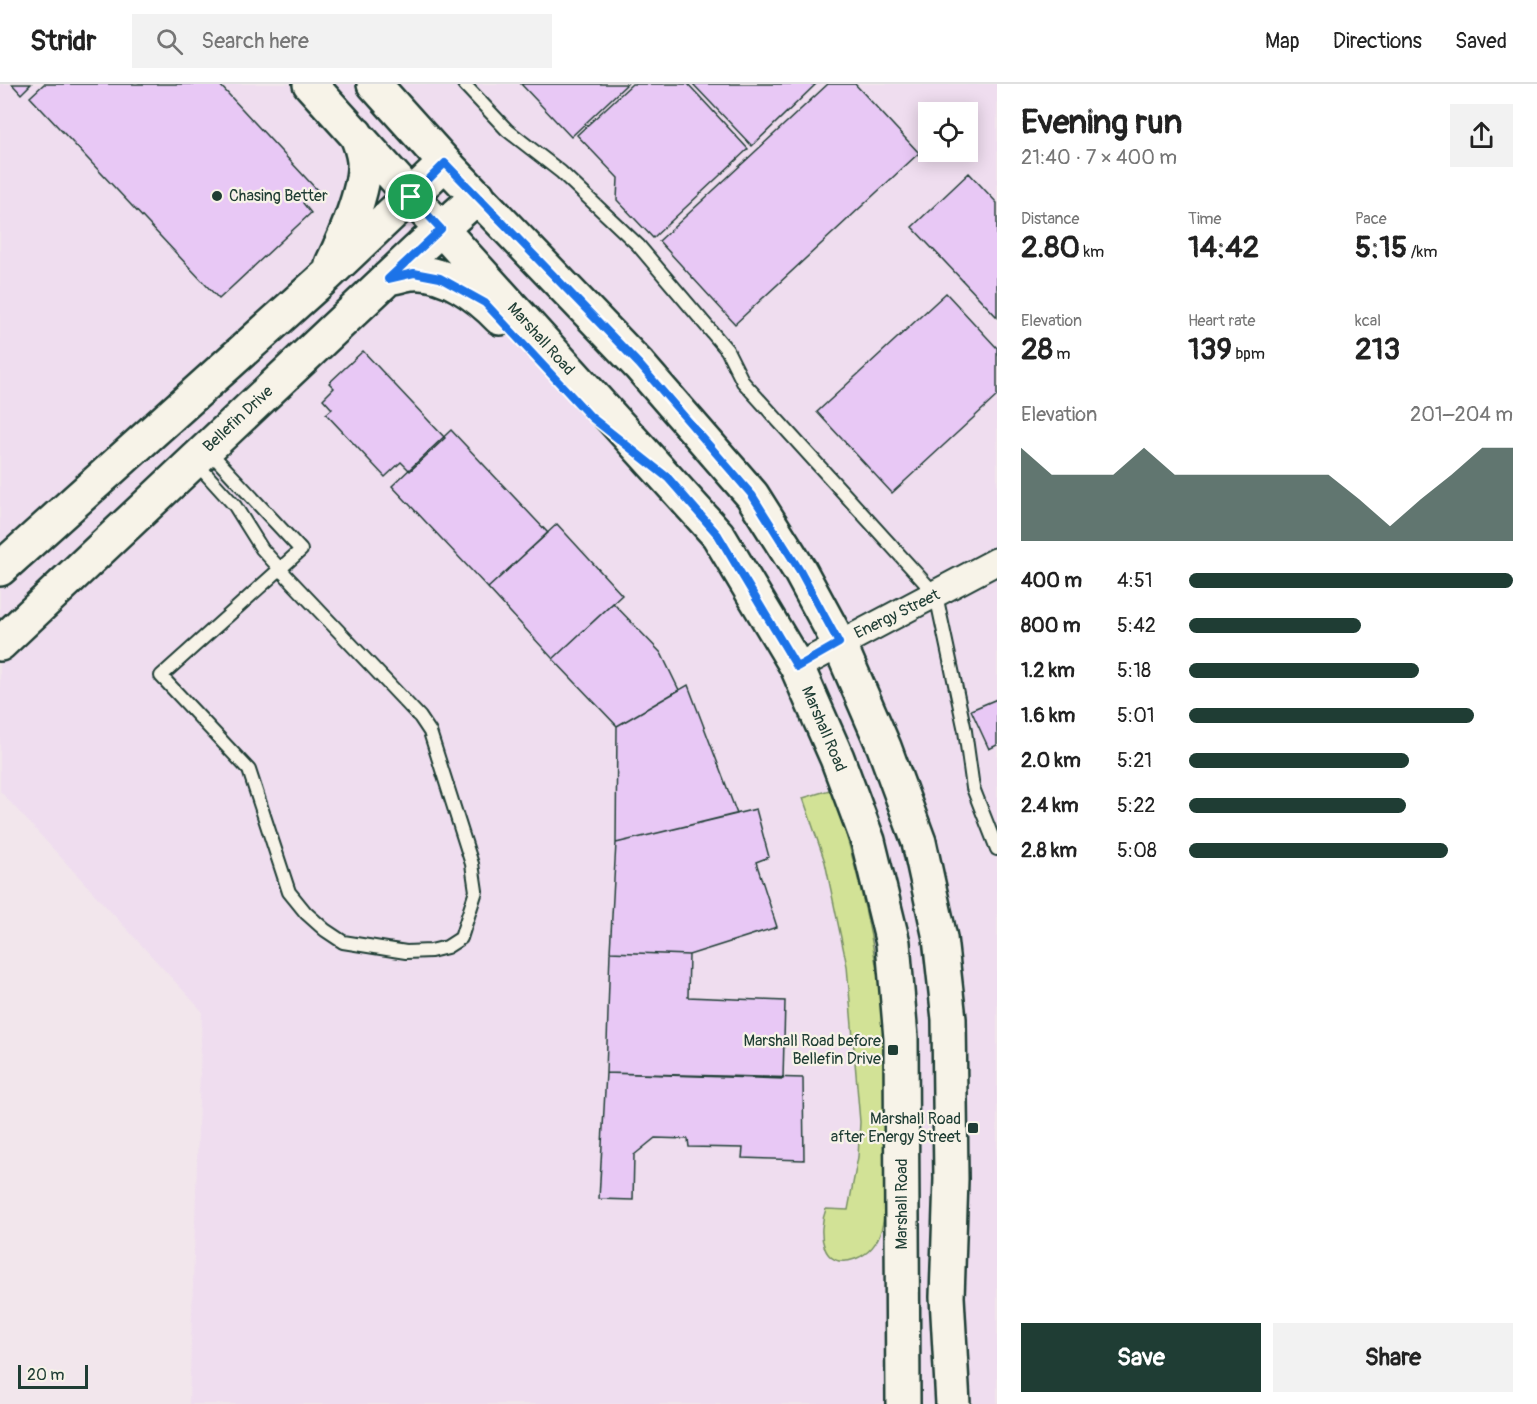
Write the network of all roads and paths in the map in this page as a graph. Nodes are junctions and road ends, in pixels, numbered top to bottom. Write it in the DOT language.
graph roads {
  1 [pos="310,84"];
  2 [pos="374,84"];
  3 [pos="464,84"];
  4 [pos="356,134"];
  5 [pos="445,163"];
  6 [pos="478,196"];
  7 [pos="411,197"];
  8 [pos="441,229"];
  9 [pos="326,276"];
  10 [pos="388,279"];
  11 [pos="201,455"];
  12 [pos="668,478"];
  13 [pos="997,561"];
  14 [pos="0,569"];
  15 [pos="279,569"];
  16 [pos="936,595"];
  17 [pos="839,643"];
  18 [pos="0,644"];
  19 [pos="797,667"];
  20 [pos="997,849"];
  21 [pos="902,1282"];
  22 [pos="947,1286"];
  23 [pos="903,1404"];
  24 [pos="953,1404"];
  1 -- 4 [label="main road, Marshall Road"];
  2 -- 5 [label="main road"];
  3 -- 16 [label="lane"];
  4 -- 7 [label="main road, Marshall Road"];
  4 -- 9 [label="main road"];
  5 -- 6 [label="main road"];
  5 -- 7 [label="main road"];
  6 -- 8 [label="main road, Bellefin Drive"];
  6 -- 17 [label="main road"];
  7 -- 8 [label="main road, Marshall Road"];
  7 -- 9 [label="main road"];
  8 -- 10 [label="main road, Bellefin Drive"];
  8 -- 12 [label="main road, Marshall Road"];
  9 -- 14 [label="main road"];
  10 -- 11 [label="main road, Bellefin Drive"];
  10 -- 12 [label="main road"];
  11 -- 15 [label="lane"];
  11 -- 15 [label="lane"];
  11 -- 18 [label="main road, Bellefin Drive"];
  12 -- 19 [label="main road, Marshall Road"];
  13 -- 16 [label="street, Energy Street"];
  15 -- 15 [label="lane"];
  16 -- 17 [label="street, Energy Street"];
  16 -- 20 [label="lane"];
  17 -- 19 [label="street, Energy Street"];
  17 -- 22 [label="main road"];
  19 -- 21 [label="main road, Marshall Road"];
  21 -- 22 [label="main road"];
  21 -- 23 [label="main road, Marshall Road"];
  22 -- 24 [label="main road"];
}
